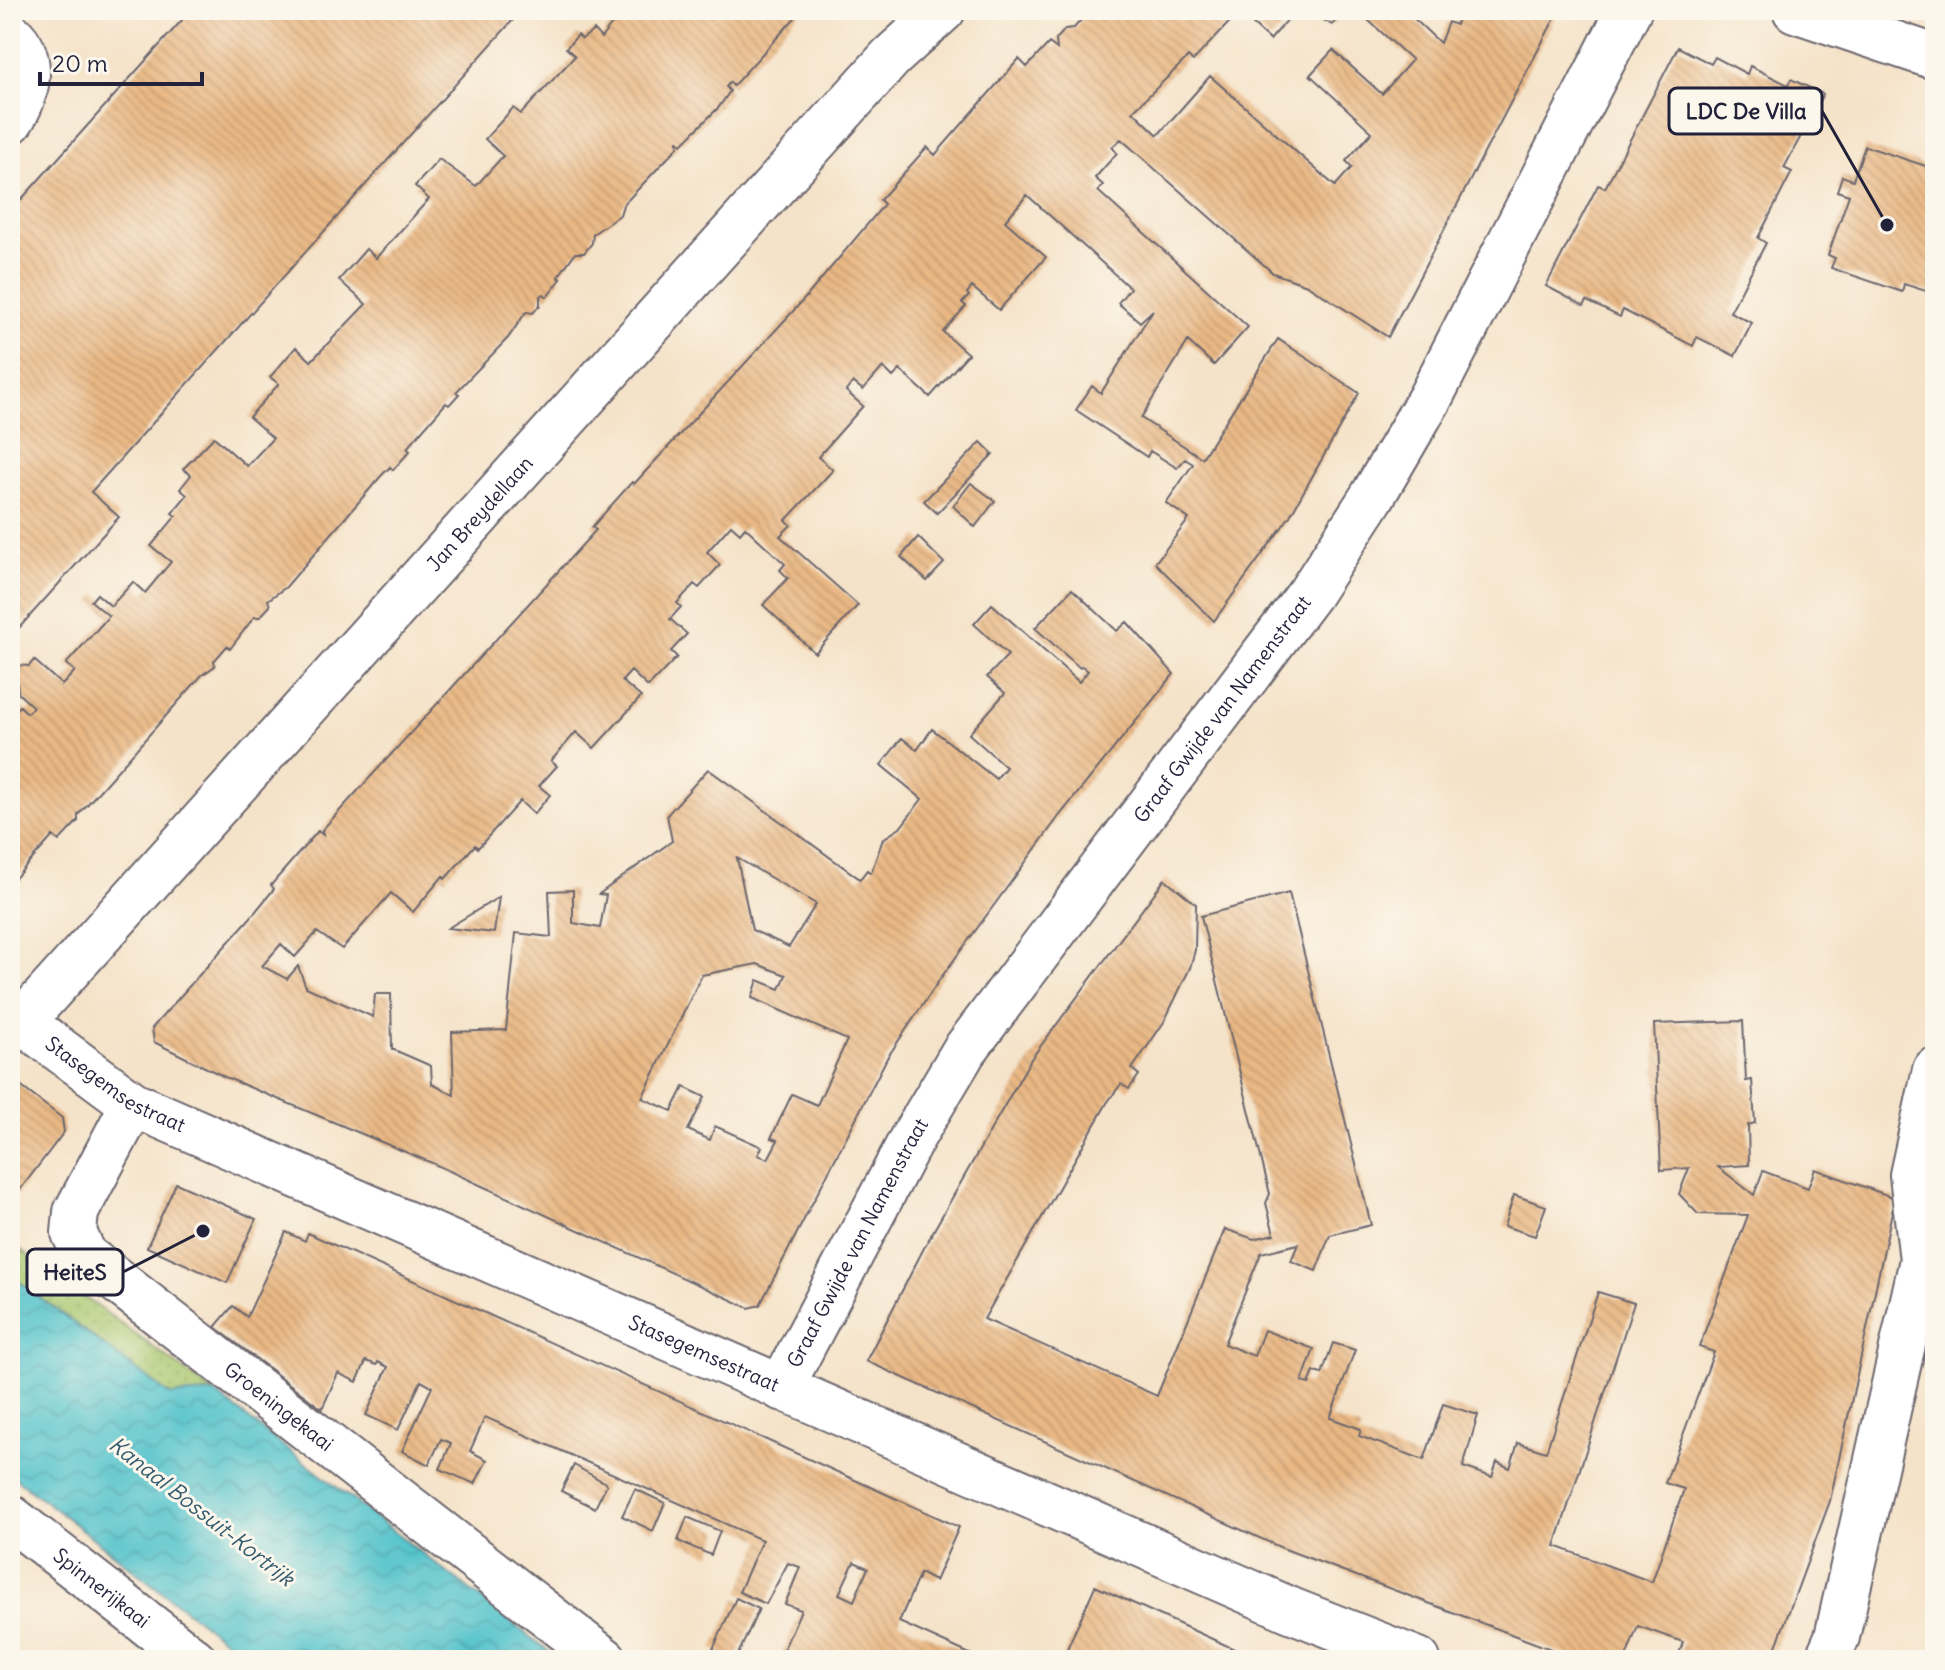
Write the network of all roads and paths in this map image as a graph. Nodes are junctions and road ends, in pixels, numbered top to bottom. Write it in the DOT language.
graph roads {
  1 [pos="943,10"];
  2 [pos="1629,10"];
  3 [pos="1795,10"];
  4 [pos="10,34"];
  5 [pos="1935,57"];
  6 [pos="10,122"];
  7 [pos="16,1017"];
  8 [pos="1935,1070"];
  9 [pos="133,1104"];
  10 [pos="1929,1262"];
  11 [pos="781,1388"];
  12 [pos="10,1517"];
  13 [pos="194,1660"];
  14 [pos="605,1660"];
  15 [pos="1418,1660"];
  16 [pos="1827,1660"];
  1 -- 7 [label="street, Jan Breydellaan"];
  2 -- 11 [label="street, Graaf Gwijde van Namenstraat"];
  3 -- 5 [label="street"];
  4 -- 6 [label="street"];
  7 -- 9 [label="street, Stasegemsestraat"];
  8 -- 10 [label="street"];
  9 -- 11 [label="street, Stasegemsestraat"];
  9 -- 14 [label="street, Groeningekaai"];
  10 -- 16 [label="street"];
  11 -- 15 [label="street, Stasegemsestraat"];
  12 -- 13 [label="street, Spinnerijkaai"];
}
